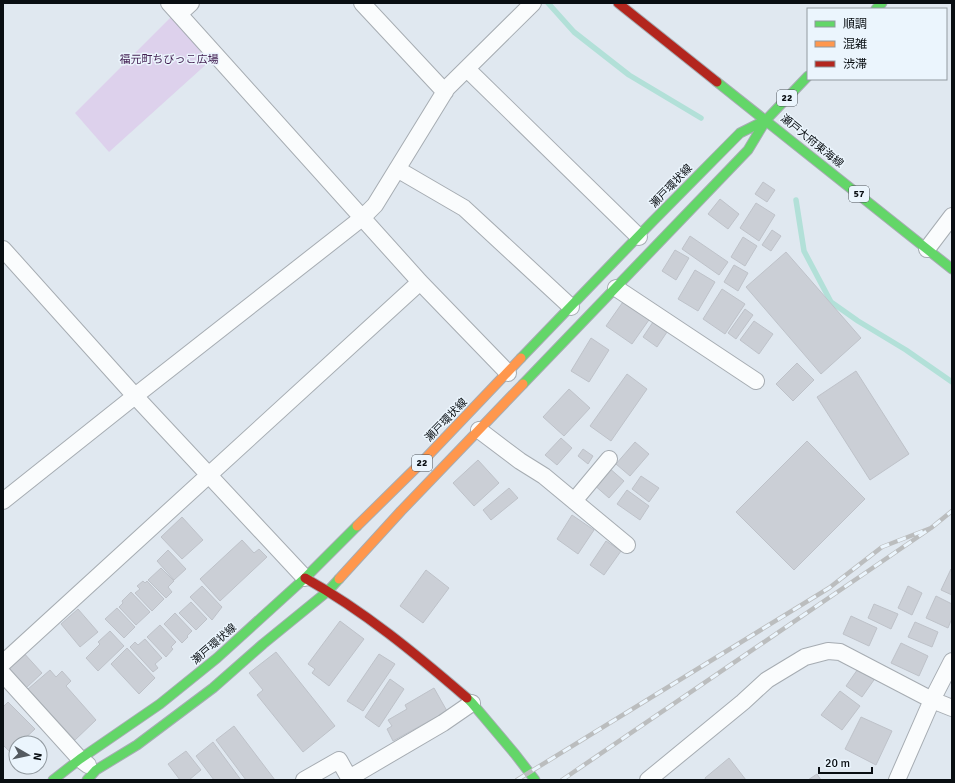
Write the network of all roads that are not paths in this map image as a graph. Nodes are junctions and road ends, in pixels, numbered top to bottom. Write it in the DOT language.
graph roads {
  1 [pos="191,3"];
  2 [pos="362,3"];
  3 [pos="618,3"];
  4 [pos="532,4"];
  5 [pos="174,8"];
  6 [pos="467,69"];
  7 [pos="807,77"];
  8 [pos="445,92"];
  9 [pos="766,120"];
  10 [pos="398,169"];
  11 [pos="952,216"];
  12 [pos="362,218"];
  13 [pos="639,237"];
  14 [pos="3,249"];
  15 [pos="927,249"];
  16 [pos="952,269"];
  17 [pos="420,282"];
  18 [pos="616,288"];
  19 [pos="571,307"];
  20 [pos="508,373"];
  21 [pos="756,380"];
  22 [pos="135,396"];
  23 [pos="479,430"];
  24 [pos="609,459"];
  25 [pos="208,475"];
  26 [pos="3,501"];
  27 [pos="574,501"];
  28 [pos="627,545"];
  29 [pos="305,578"];
  30 [pos="328,590"];
  31 [pos="952,661"];
  32 [pos="3,663"];
  33 [pos="3,674"];
  34 [pos="932,700"];
  35 [pos="472,703"];
  36 [pos="952,708"];
  37 [pos="80,759"];
  38 [pos="92,778"];
  39 [pos="53,780"];
  40 [pos="304,780"];
  41 [pos="535,780"];
  42 [pos="648,780"];
  43 [pos="897,780"];
  1 -- 5 [label="street"];
  2 -- 8 [label="street"];
  3 -- 9 [label="main road, 瀬戸大府東海線 / 57"];
  4 -- 6 [label="street"];
  5 -- 12 [label="street"];
  6 -- 8 [label="street"];
  6 -- 13 [label="street"];
  7 -- 9 [label="main road, 瀬戸環状線 / 22"];
  8 -- 10 [label="street"];
  9 -- 13 [label="main road, 瀬戸環状線 / 22"];
  9 -- 15 [label="main road, 瀬戸大府東海線 / 57"];
  9 -- 18 [label="main road, 瀬戸環状線 / 22"];
  10 -- 12 [label="street"];
  10 -- 19 [label="street"];
  11 -- 15 [label="street"];
  12 -- 17 [label="street"];
  12 -- 22 [label="street"];
  13 -- 19 [label="main road, 瀬戸環状線 / 22"];
  14 -- 22 [label="street"];
  15 -- 16 [label="main road, 瀬戸大府東海線 / 57"];
  17 -- 20 [label="street"];
  17 -- 25 [label="street"];
  18 -- 21 [label="street"];
  18 -- 23 [label="main road, 瀬戸環状線 / 22"];
  19 -- 20 [label="main road, 瀬戸環状線 / 22"];
  20 -- 29 [label="main road, 瀬戸環状線 / 22"];
  22 -- 25 [label="street"];
  22 -- 26 [label="street"];
  23 -- 27 [label="street"];
  23 -- 30 [label="main road, 瀬戸環状線 / 22"];
  24 -- 27 [label="street"];
  25 -- 29 [label="street"];
  25 -- 32 [label="street"];
  27 -- 28 [label="street"];
  29 -- 30 [label="main road"];
  29 -- 37 [label="main road, 瀬戸環状線 / 22"];
  30 -- 35 [label="main road"];
  30 -- 38 [label="main road, 瀬戸環状線 / 22"];
  31 -- 34 [label="street"];
  33 -- 37 [label="street"];
  34 -- 36 [label="street"];
  34 -- 42 [label="street"];
  34 -- 43 [label="street"];
  35 -- 40 [label="street"];
  35 -- 41 [label="main road"];
  37 -- 38 [label="street"];
  37 -- 39 [label="main road, 瀬戸環状線 / 22"];
}
